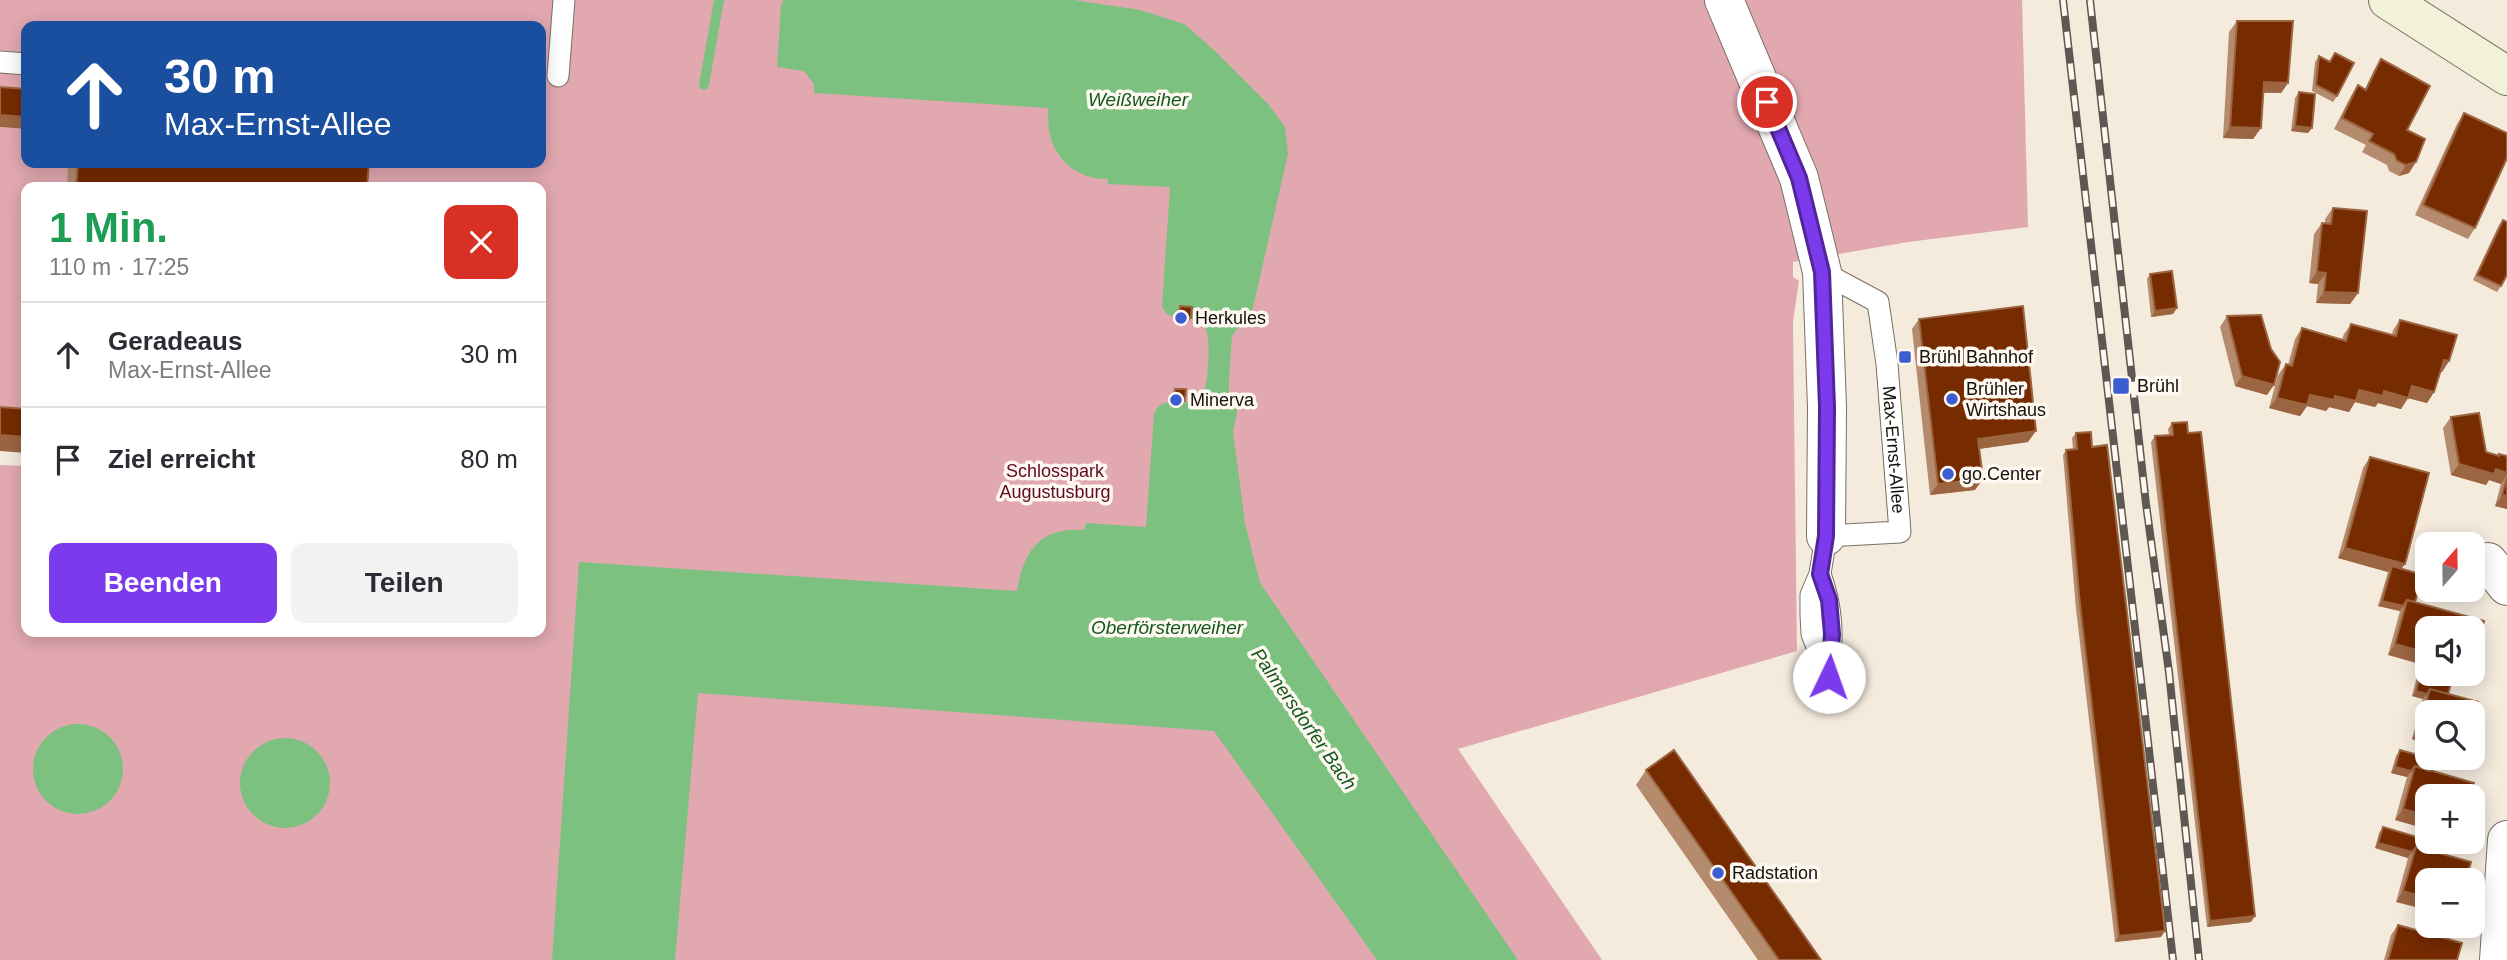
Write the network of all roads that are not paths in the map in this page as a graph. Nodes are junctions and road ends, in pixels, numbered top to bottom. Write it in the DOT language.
graph roads {
  1 [pos="564,0"];
  2 [pos="1724,0"];
  3 [pos="2388,0"];
  4 [pos="550,53"];
  5 [pos="0,62"];
  6 [pos="21,64"];
  7 [pos="558,76"];
  8 [pos="2507,76"];
  9 [pos="1822,272"];
  10 [pos="1826,536"];
  11 [pos="1820,574"];
  12 [pos="2507,840"];
  13 [pos="2499,960"];
  1 -- 4 [label="lane"];
  2 -- 9 [label="street"];
  3 -- 8 [label="main road"];
  4 -- 7 [label="lane"];
  5 -- 6 [label="lane"];
  9 -- 10 [label="street"];
  9 -- 10 [label="lane, Max-Ernst-Allee"];
  10 -- 11 [label="lane"];
  12 -- 13 [label="street"];
}
